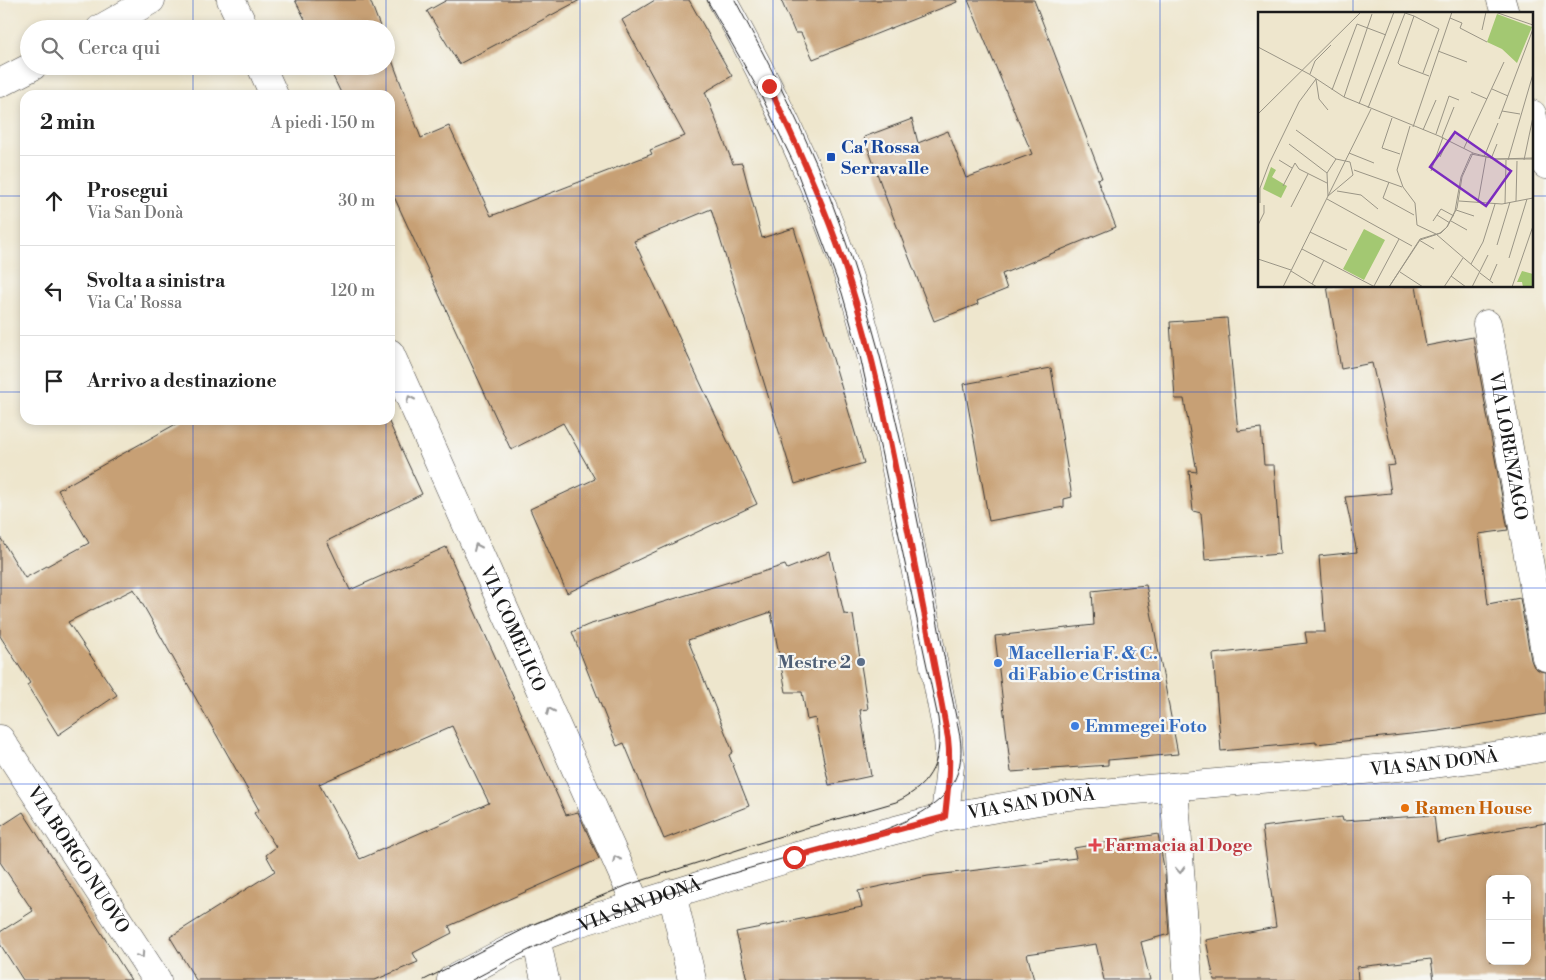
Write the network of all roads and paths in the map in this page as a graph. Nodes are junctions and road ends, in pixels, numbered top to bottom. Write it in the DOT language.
graph roads {
  1 [pos="151,0"];
  2 [pos="230,0"];
  3 [pos="722,0"];
  4 [pos="116,20"];
  5 [pos="240,20"];
  6 [pos="20,73"];
  7 [pos="265,75"];
  8 [pos="0,84"];
  9 [pos="272,90"];
  10 [pos="1534,121"];
  11 [pos="1546,165"];
  12 [pos="1487,324"];
  13 [pos="395,365"];
  14 [pos="1546,657"];
  15 [pos="0,738"];
  16 [pos="1546,747"];
  17 [pos="1174,787"];
  18 [pos="945,817"];
  19 [pos="672,893"];
  20 [pos="636,904"];
  21 [pos="536,938"];
  22 [pos="157,980"];
  23 [pos="450,980"];
  24 [pos="545,980"];
  25 [pos="692,980"];
  26 [pos="1188,980"];
  1 -- 4 [label="street"];
  2 -- 5 [label="street"];
  3 -- 18 [label="street"];
  6 -- 8 [label="street"];
  7 -- 9 [label="street"];
  10 -- 11 [label="street"];
  12 -- 14 [label="street, VIA LORENZAGO"];
  20 -- 13 [label="street, VIA COMELICO, one-way"];
  15 -- 22 [label="street, VIA BORGO NUOVO, one-way"];
  16 -- 17 [label="street, VIA SAN DONÀ"];
  17 -- 18 [label="street, VIA SAN DONÀ"];
  17 -- 26 [label="street, one-way"];
  18 -- 19 [label="street, VIA SAN DONÀ"];
  19 -- 20 [label="street, VIA SAN DONÀ"];
  19 -- 25 [label="street"];
  20 -- 21 [label="street, VIA SAN DONÀ"];
  21 -- 23 [label="street, VIA SAN DONÀ"];
  21 -- 24 [label="street"];
}
